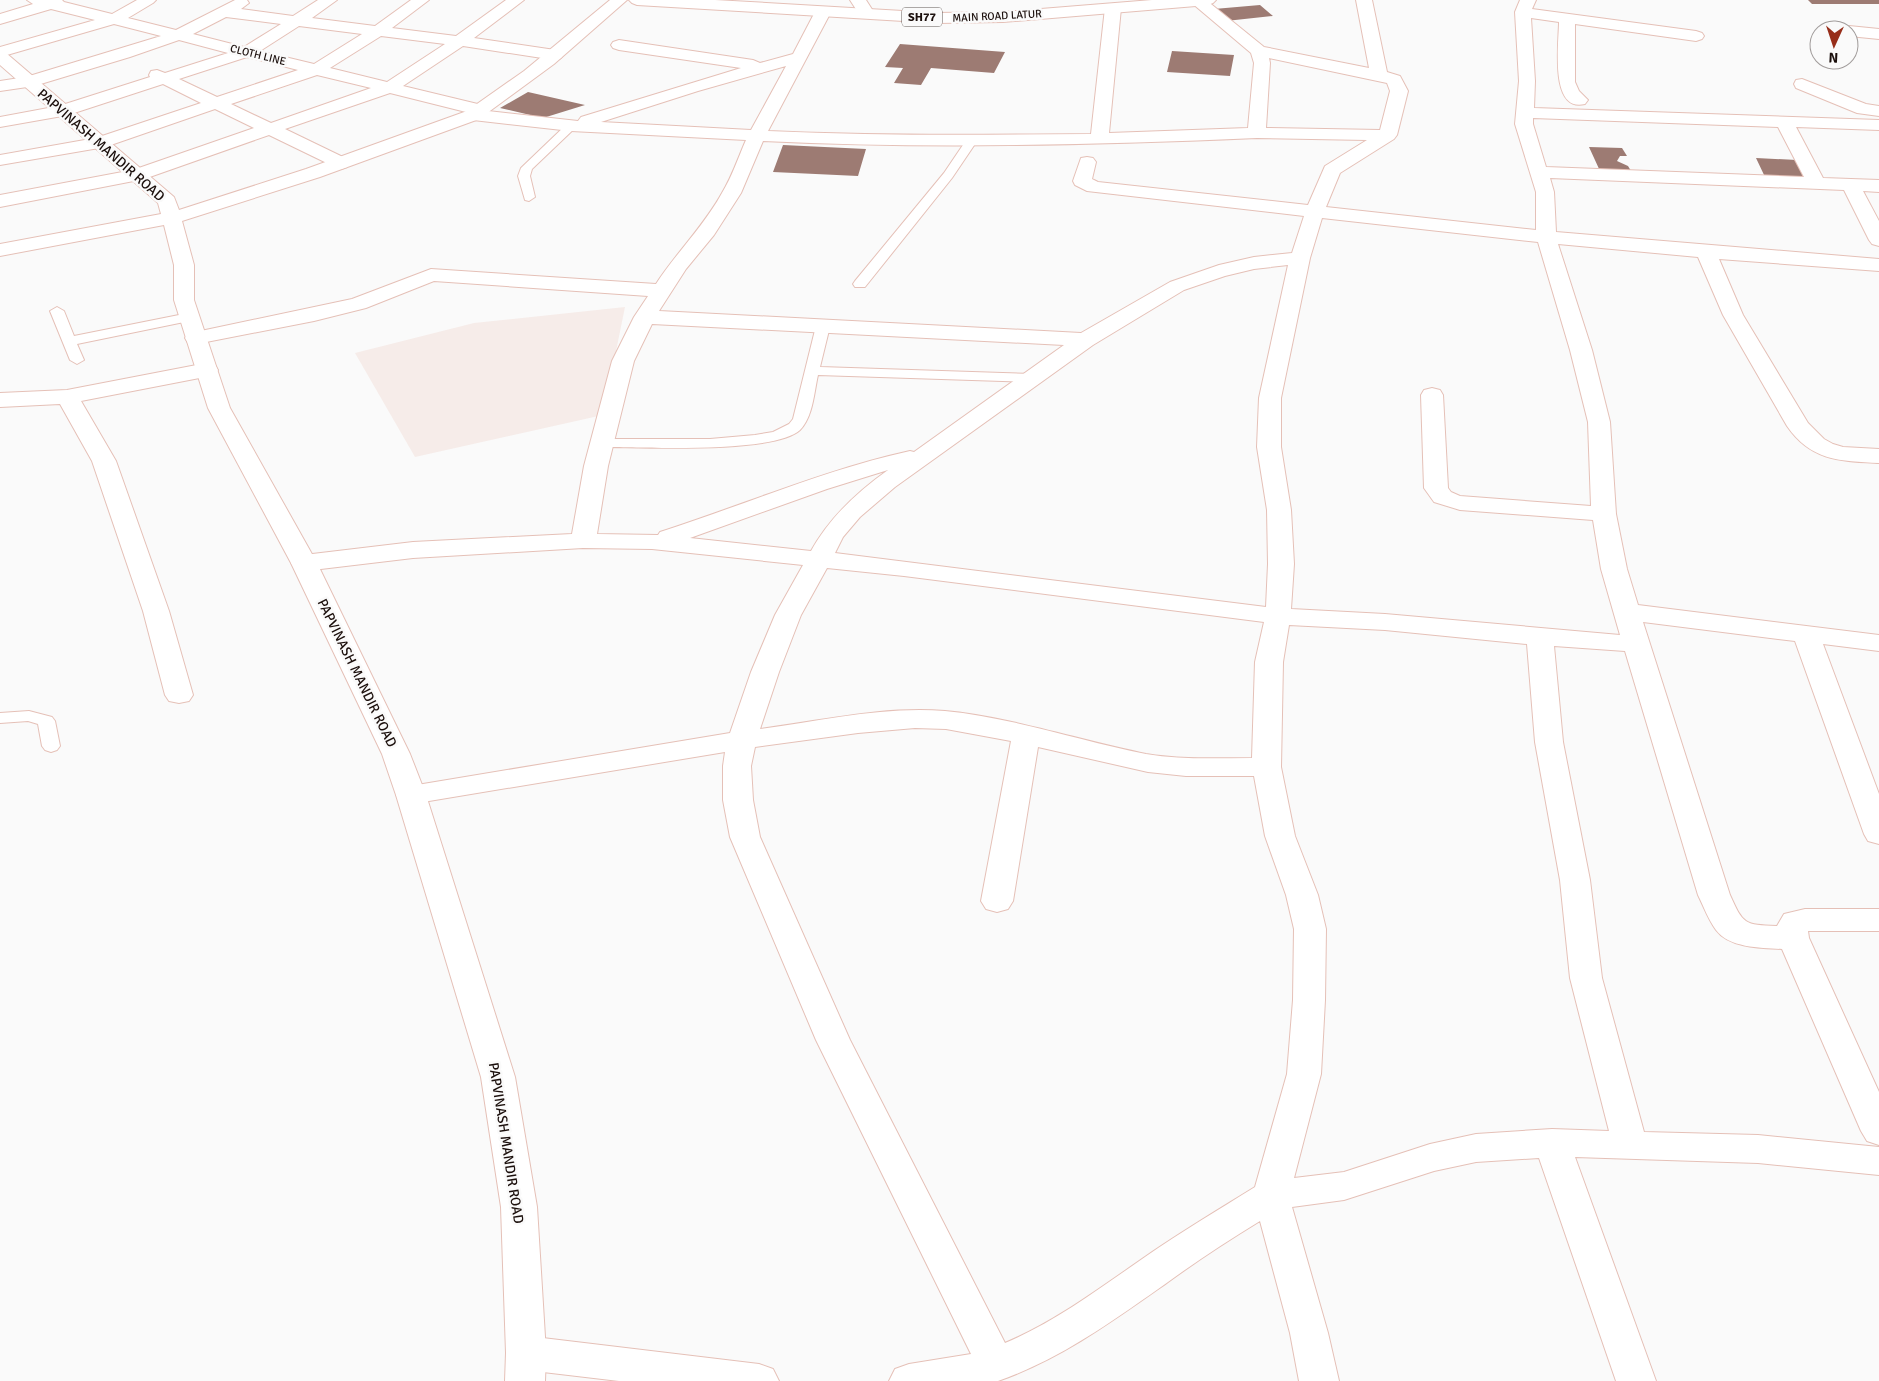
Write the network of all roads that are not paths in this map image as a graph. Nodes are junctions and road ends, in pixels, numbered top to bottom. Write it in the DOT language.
graph roads {
  1 [pos="35,0"];
  2 [pos="148,0"];
  3 [pos="245,0"];
  4 [pos="329,0"];
  5 [pos="421,0"];
  6 [pos="516,0"];
  7 [pos="619,0"];
  8 [pos="637,0"];
  9 [pos="858,0"];
  10 [pos="1203,0"];
  11 [pos="1364,0"];
  12 [pos="56,2"];
  13 [pos="1525,6"];
  14 [pos="1113,8"];
  15 [pos="824,10"];
  16 [pos="224,12"];
  17 [pos="867,14"];
  18 [pos="1567,18"];
  19 [pos="0,19"];
  20 [pos="115,19"];
  21 [pos="298,22"];
  22 [pos="378,30"];
  23 [pos="1859,32"];
  24 [pos="1879,34"];
  25 [pos="179,35"];
  26 [pos="1696,36"];
  27 [pos="461,40"];
  28 [pos="619,45"];
  29 [pos="1259,51"];
  30 [pos="0,52"];
  31 [pos="247,52"];
  32 [pos="554,55"];
  33 [pos="0,56"];
  34 [pos="799,58"];
  35 [pos="105,59"];
  36 [pos="764,67"];
  37 [pos="317,70"];
  38 [pos="1379,75"];
  39 [pos="165,78"];
  40 [pos="28,82"];
  41 [pos="1802,84"];
  42 [pos="0,86"];
  43 [pos="390,87"];
  44 [pos="1579,100"];
  45 [pos="216,104"];
  46 [pos="62,111"];
  47 [pos="1526,112"];
  48 [pos="477,113"];
  49 [pos="1877,116"];
  50 [pos="0,122"];
  51 [pos="1784,122"];
  52 [pos="571,126"];
  53 [pos="272,129"];
  54 [pos="1257,133"];
  55 [pos="757,135"];
  56 [pos="1388,135"];
  57 [pos="1099,140"];
  58 [pos="971,141"];
  59 [pos="99,143"];
  60 [pos="0,160"];
  61 [pos="1087,162"];
  62 [pos="341,163"];
  63 [pos="1539,172"];
  64 [pos="137,175"];
  65 [pos="1816,183"];
  66 [pos="1851,185"];
  67 [pos="1879,186"];
  68 [pos="530,197"];
  69 [pos="0,201"];
  70 [pos="1314,212"];
  71 [pos="172,218"];
  72 [pos="1546,237"];
  73 [pos="1879,240"];
  74 [pos="0,250"];
  75 [pos="1706,252"];
  76 [pos="1300,258"];
  77 [pos="1879,265"];
  78 [pos="860,284"];
  79 [pos="662,291"];
  80 [pos="57,311"];
  81 [pos="645,317"];
  82 [pos="823,326"];
  83 [pos="193,327"];
  84 [pos="1085,340"];
  85 [pos="70,341"];
  86 [pos="77,360"];
  87 [pos="207,370"];
  88 [pos="812,371"];
  89 [pos="1032,378"];
  90 [pos="1432,395"];
  91 [pos="67,397"];
  92 [pos="0,400"];
  93 [pos="602,443"];
  94 [pos="924,455"];
  95 [pos="1879,456"];
  96 [pos="1604,514"];
  97 [pos="583,541"];
  98 [pos="652,542"];
  99 [pos="817,558"];
  100 [pos="304,562"];
  101 [pos="1628,612"];
  102 [pos="1278,616"];
  103 [pos="1806,635"];
  104 [pos="1540,637"];
  105 [pos="1879,643"];
  106 [pos="1637,644"];
  107 [pos="179,695"];
  108 [pos="0,718"];
  109 [pos="1026,736"];
  110 [pos="742,740"];
  111 [pos="51,746"];
  112 [pos="1267,767"];
  113 [pos="411,795"];
  114 [pos="1879,834"];
  115 [pos="997,901"];
  116 [pos="1879,920"];
  117 [pos="1793,938"];
  118 [pos="1879,1131"];
  119 [pos="1552,1143"];
  120 [pos="1630,1145"];
  121 [pos="1879,1160"];
  122 [pos="1271,1195"];
  123 [pos="996,1364"];
  124 [pos="526,1367"];
  125 [pos="759,1381"];
  126 [pos="910,1381"];
  127 [pos="1319,1381"];
  128 [pos="1636,1381"];
  1 -- 12 [label="street, CLOTH LINE"];
  2 -- 20 [label="street"];
  3 -- 16 [label="street"];
  4 -- 21 [label="street"];
  5 -- 22 [label="street"];
  6 -- 27 [label="street"];
  7 -- 32 [label="street"];
  8 -- 15 [label="street, MAIN ROAD LATUR / SH77"];
  9 -- 17 [label="street"];
  10 -- 14 [label="street, MAIN ROAD LATUR / SH77"];
  10 -- 29 [label="street"];
  11 -- 38 [label="street"];
  12 -- 19 [label="street"];
  12 -- 20 [label="street, CLOTH LINE"];
  13 -- 18 [label="street"];
  13 -- 47 [label="street"];
  14 -- 17 [label="street, MAIN ROAD LATUR / SH77"];
  14 -- 57 [label="street"];
  15 -- 17 [label="street, MAIN ROAD LATUR / SH77"];
  15 -- 34 [label="street"];
  16 -- 21 [label="street"];
  16 -- 25 [label="street"];
  18 -- 26 [label="street"];
  18 -- 44 [label="street"];
  20 -- 25 [label="street, CLOTH LINE"];
  20 -- 30 [label="street"];
  21 -- 22 [label="street"];
  21 -- 31 [label="street"];
  22 -- 27 [label="street"];
  22 -- 37 [label="street"];
  23 -- 24 [label="street"];
  25 -- 31 [label="street, CLOTH LINE"];
  25 -- 35 [label="street"];
  27 -- 32 [label="street"];
  27 -- 43 [label="street"];
  28 -- 36 [label="street"];
  29 -- 38 [label="street"];
  29 -- 54 [label="street"];
  31 -- 37 [label="street, CLOTH LINE"];
  31 -- 39 [label="street"];
  32 -- 48 [label="street"];
  33 -- 40 [label="street, PAPVINASH MANDIR ROAD"];
  34 -- 36 [label="street"];
  34 -- 55 [label="street"];
  35 -- 39 [label="street"];
  35 -- 40 [label="street"];
  36 -- 52 [label="street"];
  37 -- 43 [label="street, CLOTH LINE"];
  37 -- 45 [label="street"];
  38 -- 56 [label="street"];
  39 -- 45 [label="street"];
  39 -- 46 [label="street"];
  40 -- 42 [label="street"];
  40 -- 46 [label="street, PAPVINASH MANDIR ROAD"];
  41 -- 49 [label="street"];
  43 -- 48 [label="street, CLOTH LINE"];
  43 -- 53 [label="street"];
  45 -- 53 [label="street"];
  45 -- 59 [label="street"];
  46 -- 50 [label="street"];
  46 -- 59 [label="street, PAPVINASH MANDIR ROAD"];
  47 -- 51 [label="street"];
  47 -- 63 [label="street"];
  48 -- 52 [label="street, CLOTH LINE"];
  48 -- 62 [label="street"];
  49 -- 51 [label="street"];
  51 -- 65 [label="street"];
  52 -- 55 [label="street, CLOTH LINE"];
  52 -- 68 [label="lane"];
  53 -- 62 [label="street"];
  53 -- 64 [label="street"];
  54 -- 56 [label="street, CLOTH LINE"];
  54 -- 57 [label="street, CLOTH LINE"];
  55 -- 58 [label="street, CLOTH LINE"];
  55 -- 79 [label="street"];
  56 -- 70 [label="street"];
  57 -- 58 [label="street, CLOTH LINE"];
  58 -- 78 [label="lane"];
  59 -- 60 [label="street"];
  59 -- 64 [label="street, PAPVINASH MANDIR ROAD"];
  61 -- 70 [label="street"];
  62 -- 71 [label="street"];
  63 -- 65 [label="street"];
  63 -- 72 [label="street"];
  64 -- 69 [label="street"];
  64 -- 71 [label="street, PAPVINASH MANDIR ROAD"];
  65 -- 66 [label="street"];
  66 -- 67 [label="street"];
  66 -- 73 [label="street"];
  70 -- 72 [label="street"];
  70 -- 76 [label="street"];
  71 -- 74 [label="street"];
  71 -- 83 [label="street, PAPVINASH MANDIR ROAD"];
  72 -- 75 [label="street"];
  72 -- 96 [label="street"];
  75 -- 77 [label="street"];
  75 -- 95 [label="street"];
  76 -- 84 [label="street"];
  76 -- 102 [label="street"];
  79 -- 81 [label="street"];
  79 -- 83 [label="street"];
  80 -- 85 [label="lane"];
  81 -- 82 [label="street"];
  81 -- 93 [label="street"];
  82 -- 84 [label="street"];
  82 -- 88 [label="lane"];
  83 -- 85 [label="lane"];
  83 -- 87 [label="street, PAPVINASH MANDIR ROAD"];
  84 -- 89 [label="street"];
  85 -- 86 [label="lane"];
  87 -- 91 [label="street"];
  87 -- 100 [label="street, PAPVINASH MANDIR ROAD"];
  88 -- 89 [label="lane"];
  88 -- 93 [label="lane"];
  89 -- 94 [label="street"];
  90 -- 96 [label="street"];
  91 -- 92 [label="street"];
  91 -- 107 [label="street"];
  93 -- 97 [label="street"];
  94 -- 98 [label="street"];
  94 -- 99 [label="street"];
  96 -- 101 [label="street"];
  97 -- 98 [label="street"];
  97 -- 100 [label="street"];
  98 -- 99 [label="street"];
  99 -- 102 [label="street"];
  99 -- 110 [label="street"];
  100 -- 113 [label="street, PAPVINASH MANDIR ROAD"];
  101 -- 103 [label="street"];
  101 -- 106 [label="street"];
  102 -- 104 [label="street"];
  102 -- 112 [label="street"];
  103 -- 105 [label="street"];
  103 -- 114 [label="street"];
  104 -- 106 [label="street"];
  104 -- 120 [label="street"];
  106 -- 117 [label="street"];
  108 -- 111 [label="lane"];
  109 -- 110 [label="street"];
  109 -- 112 [label="street"];
  109 -- 115 [label="street"];
  110 -- 113 [label="street"];
  110 -- 123 [label="street"];
  112 -- 122 [label="street"];
  113 -- 124 [label="street, PAPVINASH MANDIR ROAD"];
  116 -- 117 [label="street"];
  117 -- 118 [label="street"];
  119 -- 120 [label="street"];
  119 -- 122 [label="street"];
  119 -- 128 [label="street"];
  120 -- 121 [label="street"];
  122 -- 123 [label="street"];
  122 -- 127 [label="street"];
  123 -- 126 [label="street"];
  124 -- 125 [label="street"];
}
